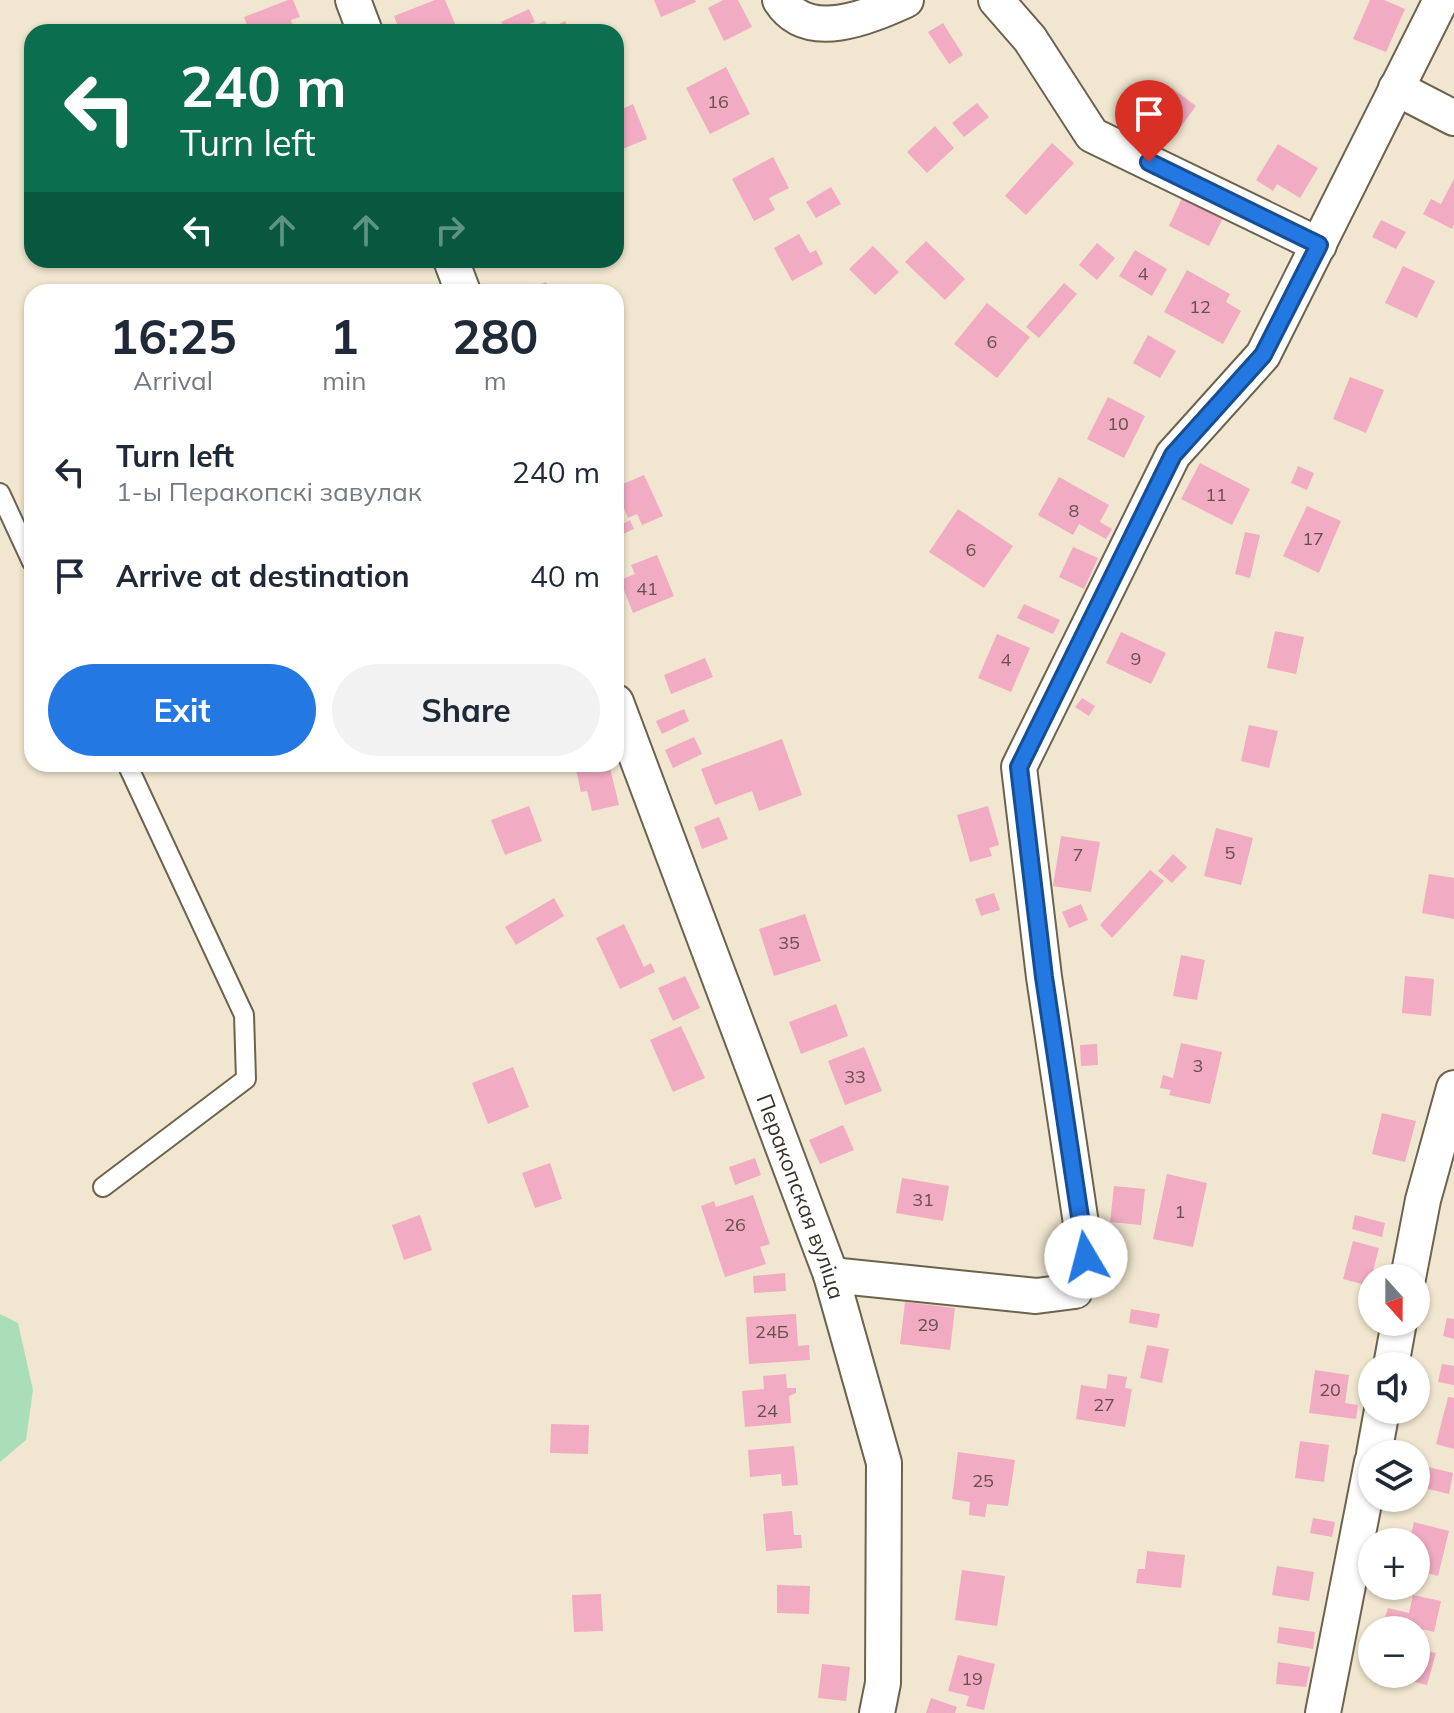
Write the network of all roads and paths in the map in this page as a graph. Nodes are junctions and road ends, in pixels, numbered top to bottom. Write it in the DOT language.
graph roads {
  1 [pos="353,0"];
  2 [pos="780,0"];
  3 [pos="906,0"];
  4 [pos="996,0"];
  5 [pos="1441,0"];
  6 [pos="362,24"];
  7 [pos="1396,88"];
  8 [pos="1454,118"];
  9 [pos="1319,245"];
  10 [pos="0,493"];
  11 [pos="24,545"];
  12 [pos="624,723"];
  13 [pos="131,772"];
  14 [pos="1454,1088"];
  15 [pos="103,1187"];
  16 [pos="1411,1264"];
  17 [pos="831,1275"];
  18 [pos="1362,1512"];
  19 [pos="877,1713"];
  20 [pos="1323,1713"];
  1 -- 6 [label="street"];
  2 -- 3 [label="street"];
  4 -- 9 [label="street"];
  5 -- 7 [label="street"];
  7 -- 8 [label="street"];
  7 -- 9 [label="street"];
  9 -- 17 [label="street"];
  10 -- 11 [label="lane"];
  12 -- 17 [label="street, Перакопская вуліца"];
  13 -- 15 [label="lane"];
  14 -- 16 [label="street"];
  17 -- 19 [label="street, Перакопская вуліца"];
  18 -- 20 [label="street"];
}
